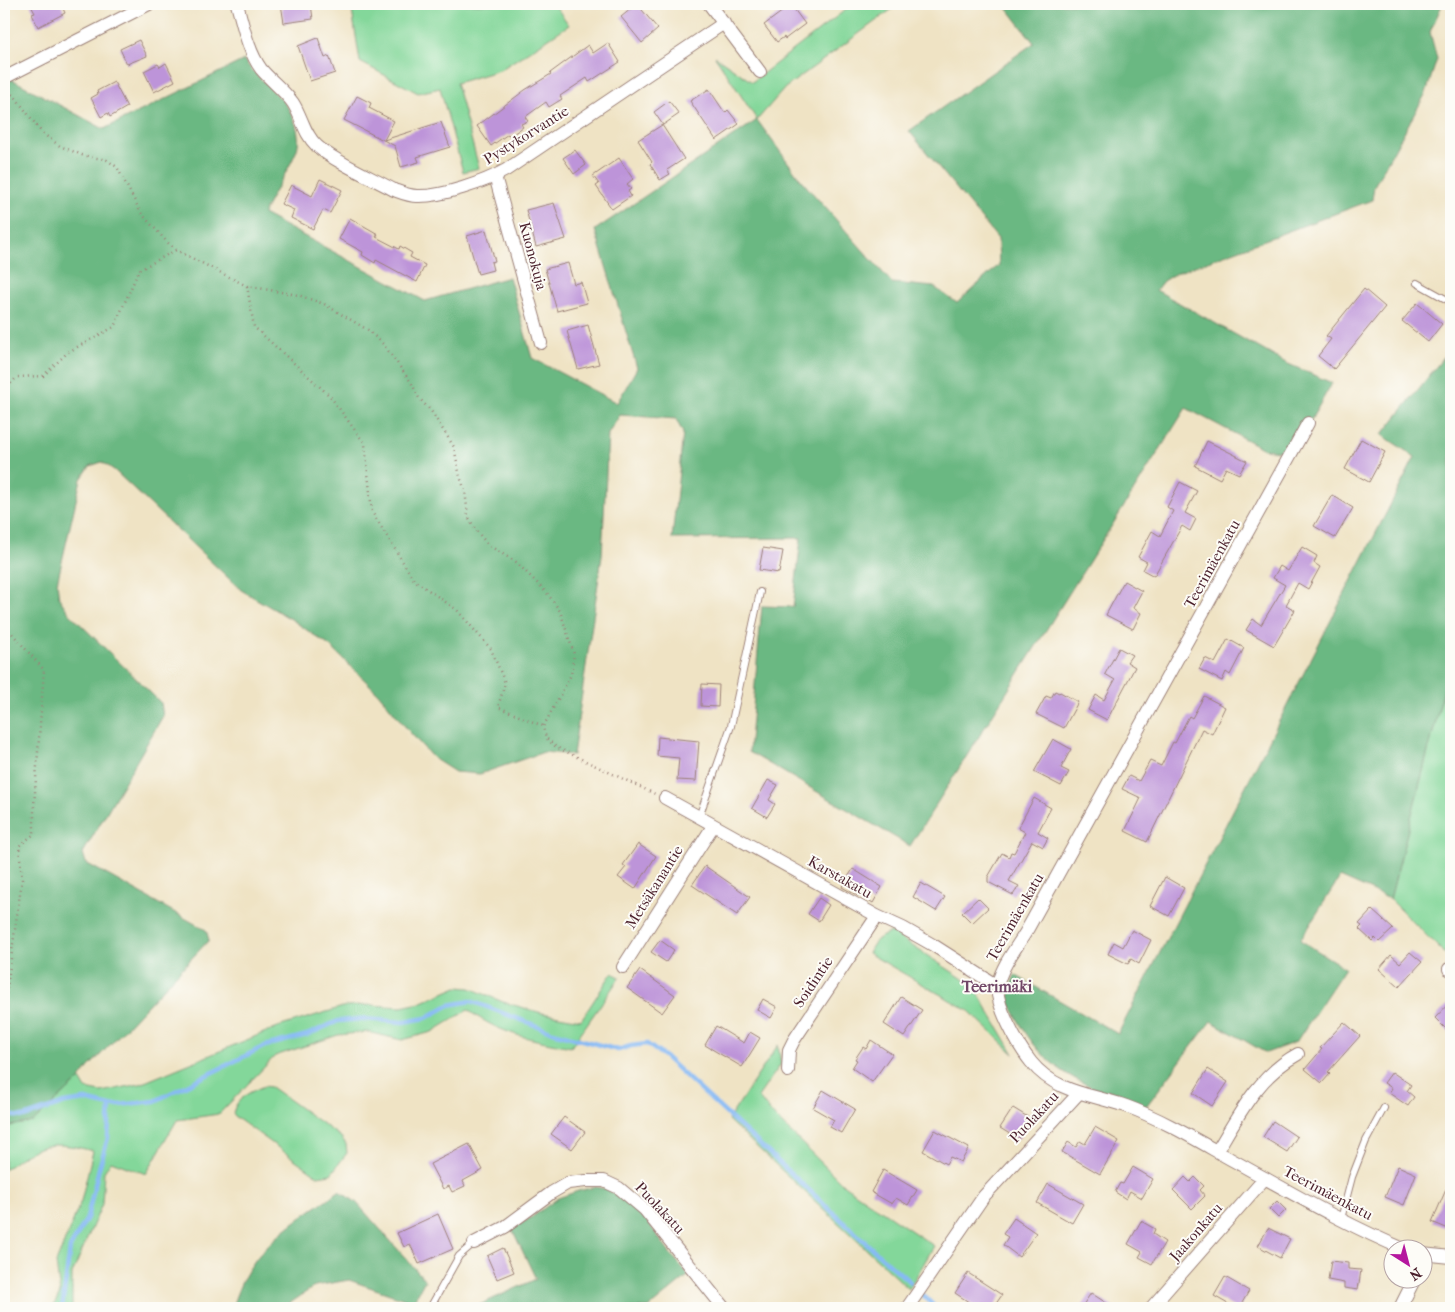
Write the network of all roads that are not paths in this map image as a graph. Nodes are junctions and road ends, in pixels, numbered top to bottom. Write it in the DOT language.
graph roads {
  1 [pos="149,4"];
  2 [pos="237,4"];
  3 [pos="709,4"];
  4 [pos="724,23"];
  5 [pos="760,72"];
  6 [pos="4,78"];
  7 [pos="495,176"];
  8 [pos="1417,283"];
  9 [pos="1451,302"];
  10 [pos="541,343"];
  11 [pos="1308,423"];
  12 [pos="760,592"];
  13 [pos="665,798"];
  14 [pos="700,817"];
  15 [pos="713,826"];
  16 [pos="877,916"];
  17 [pos="624,967"];
  18 [pos="997,986"];
  19 [pos="1298,1054"];
  20 [pos="788,1071"];
  21 [pos="1079,1093"];
  22 [pos="1384,1108"];
  23 [pos="1217,1151"];
  24 [pos="1265,1178"];
  25 [pos="1341,1219"];
  26 [pos="1385,1240"];
  27 [pos="474,1243"];
  28 [pos="1432,1257"];
  29 [pos="1451,1257"];
  30 [pos="1409,1290"];
  31 [pos="430,1308"];
  32 [pos="724,1308"];
  33 [pos="907,1308"];
  34 [pos="1151,1308"];
  35 [pos="1400,1308"];
  1 -- 6 [label="street"];
  2 -- 7 [label="street, Pystykorvantie"];
  3 -- 4 [label="street"];
  4 -- 5 [label="street"];
  4 -- 7 [label="street, Pystykorvantie"];
  7 -- 10 [label="street, Kuonokuja"];
  8 -- 9 [label="lane"];
  11 -- 18 [label="street, Teerimäenkatu"];
  12 -- 14 [label="lane"];
  13 -- 14 [label="street, Karstakatu"];
  14 -- 15 [label="street, Karstakatu"];
  15 -- 16 [label="street, Karstakatu"];
  15 -- 17 [label="street, Metsäkanantie"];
  16 -- 18 [label="street, Karstakatu"];
  16 -- 20 [label="street, Soidintie"];
  18 -- 21 [label="street, Teerimäenkatu"];
  19 -- 23 [label="street"];
  21 -- 23 [label="street, Teerimäenkatu"];
  21 -- 33 [label="street, Puolakatu"];
  22 -- 25 [label="lane"];
  23 -- 24 [label="street, Teerimäenkatu"];
  24 -- 25 [label="street, Teerimäenkatu"];
  24 -- 34 [label="street, Jaakonkatu"];
  25 -- 26 [label="street, Teerimäenkatu"];
  27 -- 31 [label="lane"];
  27 -- 32 [label="street, Puolakatu"];
  28 -- 29 [label="street"];
  30 -- 35 [label="street"];
}
